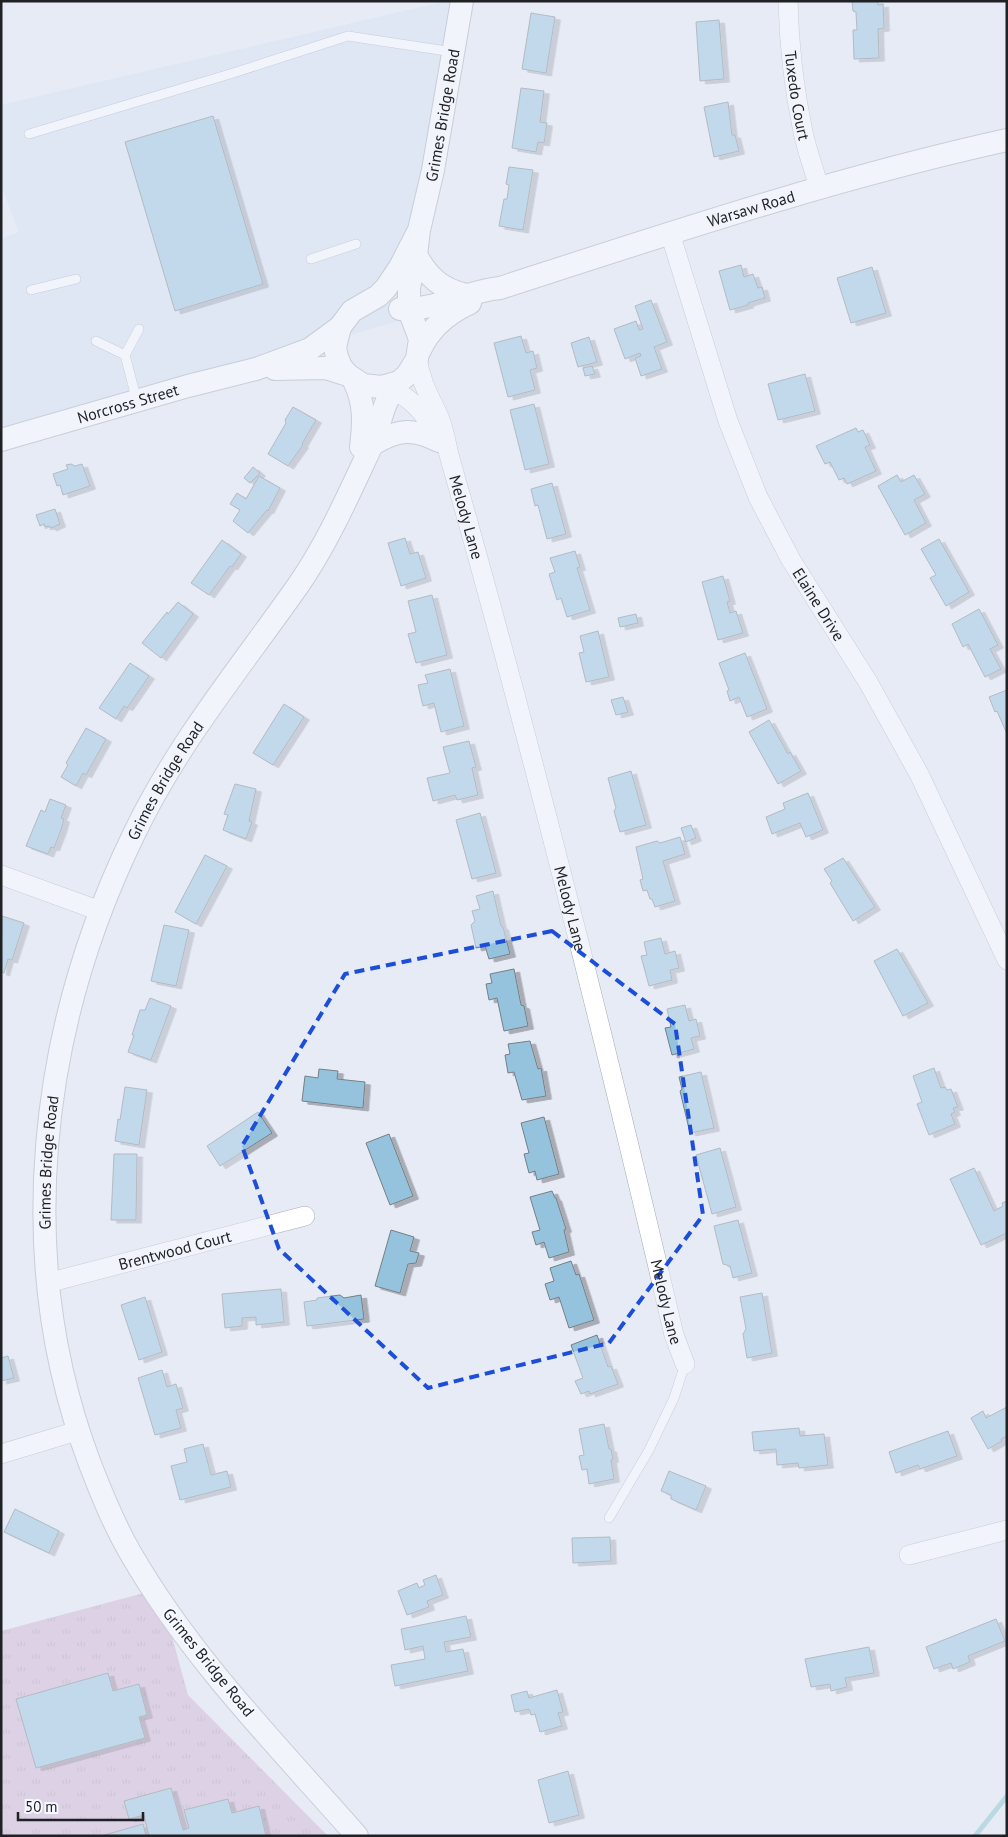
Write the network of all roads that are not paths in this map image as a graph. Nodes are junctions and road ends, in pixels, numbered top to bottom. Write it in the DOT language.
graph roads {
  1 [pos="462,1"];
  2 [pos="788,1"];
  3 [pos="454,52"];
  4 [pos="30,134"];
  5 [pos="1007,140"];
  6 [pos="819,188"];
  7 [pos="419,230"];
  8 [pos="670,233"];
  9 [pos="356,244"];
  10 [pos="416,255"];
  11 [pos="311,259"];
  12 [pos="76,279"];
  13 [pos="500,288"];
  14 [pos="31,290"];
  15 [pos="466,295"];
  16 [pos="361,306"];
  17 [pos="407,313"];
  18 [pos="340,326"];
  19 [pos="139,329"];
  20 [pos="96,342"];
  21 [pos="419,354"];
  22 [pos="125,355"];
  23 [pos="256,369"];
  24 [pos="351,378"];
  25 [pos="391,386"];
  26 [pos="137,401"];
  27 [pos="1,440"];
  28 [pos="373,444"];
  29 [pos="444,448"];
  30 [pos="358,473"];
  31 [pos="1,875"];
  32 [pos="100,911"];
  33 [pos="1007,960"];
  34 [pos="305,1216"];
  35 [pos="47,1283"];
  36 [pos="685,1364"];
  37 [pos="77,1431"];
  38 [pos="1,1454"];
  39 [pos="609,1518"];
  40 [pos="1007,1530"];
  41 [pos="908,1555"];
  42 [pos="356,1836"];
  1 -- 3 [label="street, Grimes Bridge Road"];
  2 -- 6 [label="street, Tuxedo Court"];
  3 -- 4 [label="lane"];
  3 -- 7 [label="street, Grimes Bridge Road"];
  5 -- 6 [label="street, Warsaw Road"];
  6 -- 8 [label="street, Warsaw Road"];
  7 -- 10 [label="street, Grimes Bridge Road"];
  7 -- 16 [label="street, Grimes Bridge Road"];
  8 -- 13 [label="street, Warsaw Road"];
  8 -- 33 [label="street, Elaine Drive"];
  9 -- 11 [label="lane"];
  10 -- 15 [label="street"];
  10 -- 17 [label="street, Grimes Bridge Road"];
  12 -- 14 [label="lane"];
  13 -- 15 [label="street, Warsaw Road"];
  13 -- 21 [label="street, Warsaw Road"];
  15 -- 17 [label="street, Warsaw Road"];
  16 -- 17 [label="street"];
  16 -- 18 [label="street, Grimes Bridge Road"];
  17 -- 21 [label="street, Grimes Bridge Road"];
  18 -- 23 [label="street, Norcross Street"];
  18 -- 24 [label="street, Grimes Bridge Road"];
  19 -- 22 [label="lane"];
  20 -- 22 [label="lane"];
  21 -- 25 [label="street, Grimes Bridge Road"];
  21 -- 29 [label="street, Melody Lane"];
  22 -- 26 [label="lane"];
  23 -- 24 [label="street, Norcross Street"];
  23 -- 26 [label="street, Norcross Street"];
  24 -- 25 [label="street"];
  24 -- 30 [label="street, Grimes Bridge Road"];
  25 -- 28 [label="street, Grimes Bridge Road"];
  25 -- 29 [label="street, Melody Lane"];
  26 -- 27 [label="street, Norcross Street"];
  28 -- 29 [label="street"];
  28 -- 30 [label="street, Grimes Bridge Road"];
  29 -- 36 [label="street, Melody Lane"];
  30 -- 32 [label="street, Grimes Bridge Road"];
  31 -- 32 [label="street"];
  32 -- 35 [label="street, Grimes Bridge Road"];
  34 -- 35 [label="street, Brentwood Court"];
  35 -- 37 [label="street, Grimes Bridge Road"];
  36 -- 39 [label="lane"];
  37 -- 38 [label="street"];
  37 -- 42 [label="street, Grimes Bridge Road"];
  40 -- 41 [label="street"];
}
